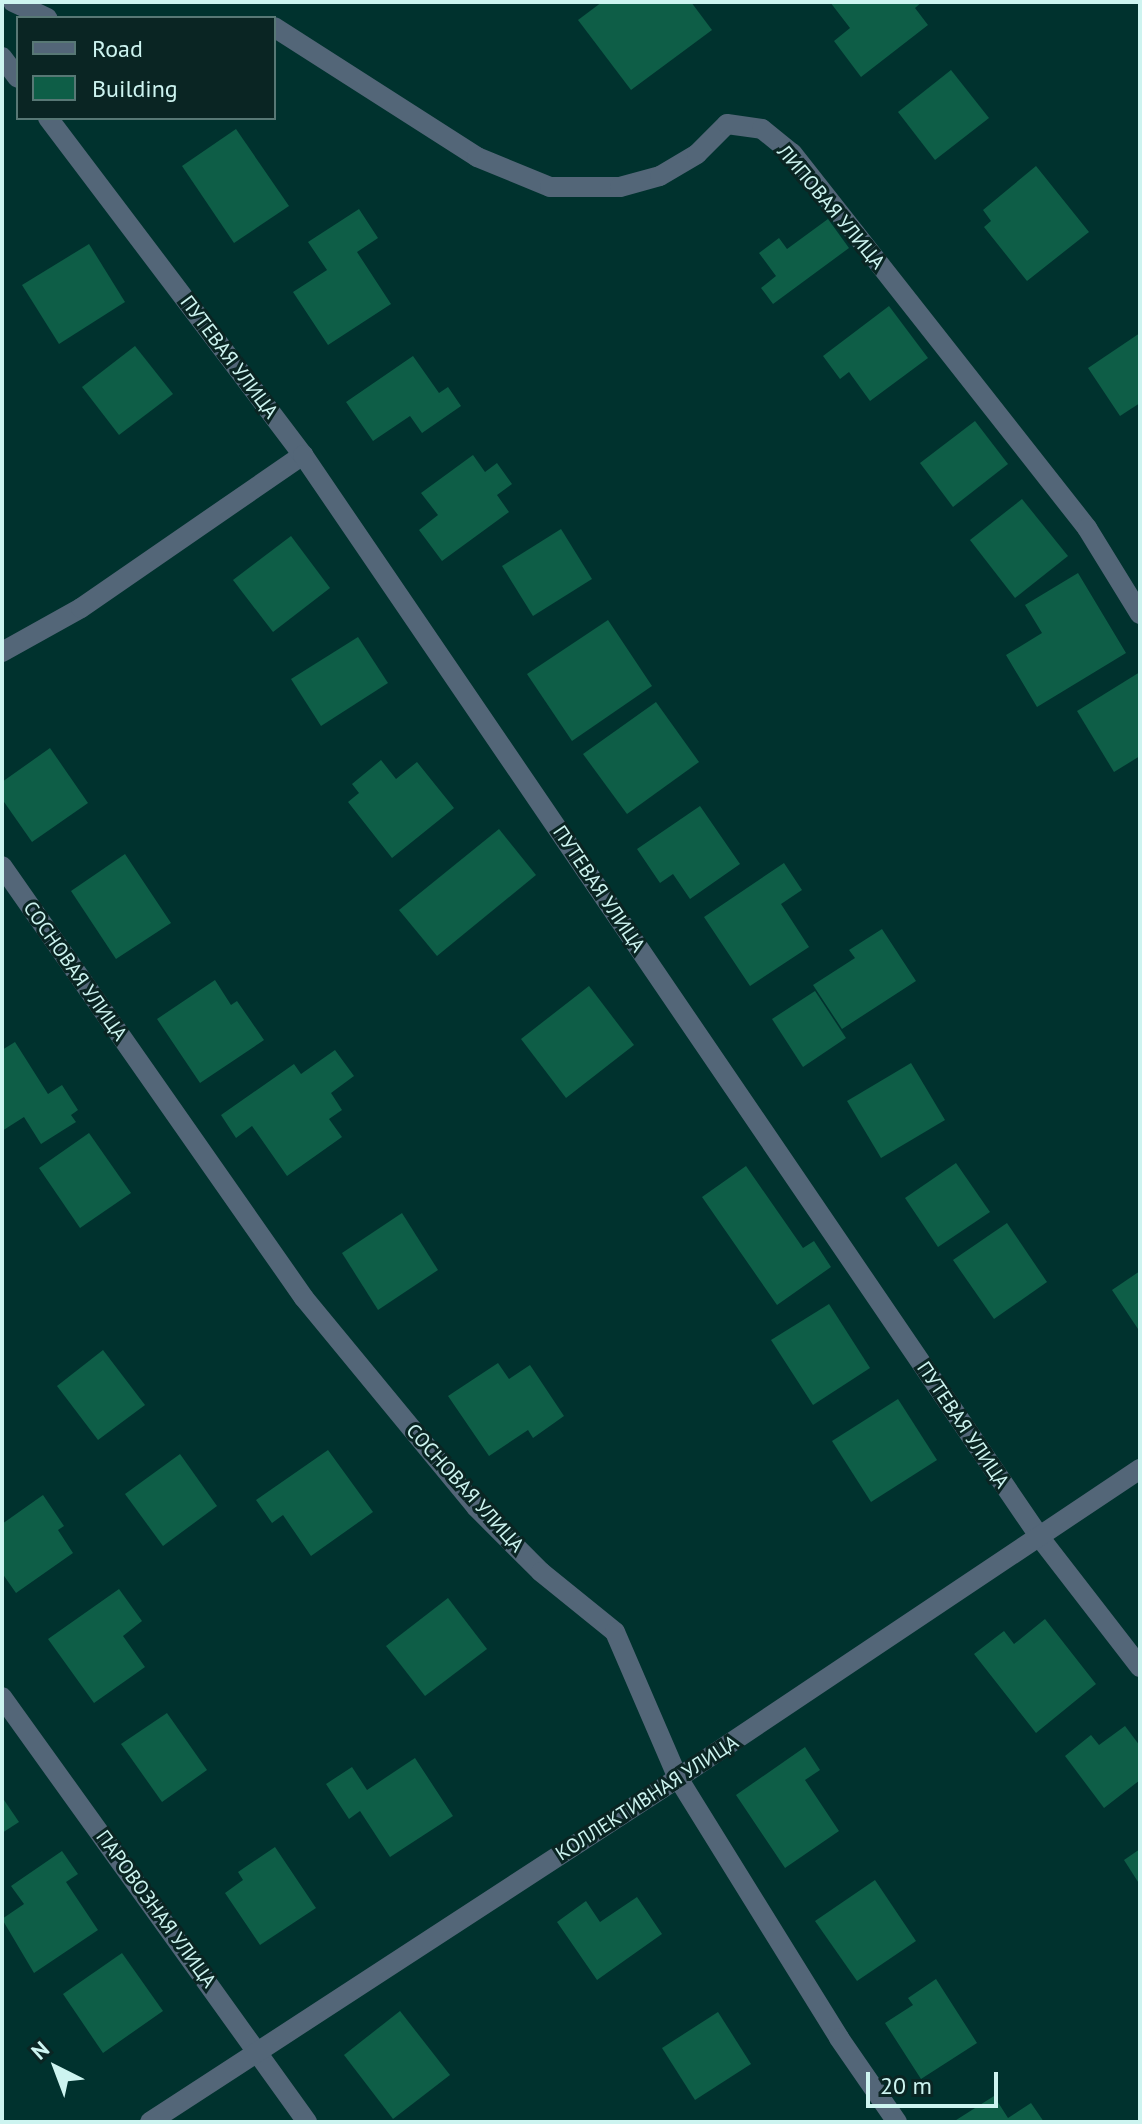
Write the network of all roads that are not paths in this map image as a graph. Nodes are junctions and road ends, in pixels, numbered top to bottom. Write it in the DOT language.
graph roads {
  1 [pos="13,2"];
  2 [pos="43,16"];
  3 [pos="276,28"];
  4 [pos="2,57"];
  5 [pos="16,75"];
  6 [pos="50,120"];
  7 [pos="303,455"];
  8 [pos="1140,614"];
  9 [pos="2,652"];
  10 [pos="2,866"];
  11 [pos="1140,1469"];
  12 [pos="1041,1539"];
  13 [pos="1140,1667"];
  14 [pos="2,1697"];
  15 [pos="678,1778"];
  16 [pos="259,2051"];
  17 [pos="150,2122"];
  18 [pos="307,2122"];
  19 [pos="897,2122"];
  1 -- 2 [label="street"];
  3 -- 8 [label="street, ЛИПОВАЯ УЛИЦА"];
  4 -- 5 [label="street"];
  6 -- 7 [label="street, ПУТЕВАЯ УЛИЦА"];
  7 -- 9 [label="street"];
  7 -- 12 [label="street, ПУТЕВАЯ УЛИЦА"];
  10 -- 15 [label="street, СОСНОВАЯ УЛИЦА"];
  11 -- 12 [label="street, КОЛЛЕКТИВНАЯ УЛИЦА"];
  12 -- 13 [label="street, ПУТЕВАЯ УЛИЦА"];
  12 -- 15 [label="street, КОЛЛЕКТИВНАЯ УЛИЦА"];
  14 -- 16 [label="street, ПАРОВОЗНАЯ УЛИЦА"];
  15 -- 16 [label="street, КОЛЛЕКТИВНАЯ УЛИЦА"];
  15 -- 19 [label="street, СОСНОВАЯ УЛИЦА"];
  16 -- 17 [label="street, КОЛЛЕКТИВНАЯ УЛИЦА"];
  16 -- 18 [label="street, ПАРОВОЗНАЯ УЛИЦА"];
}
